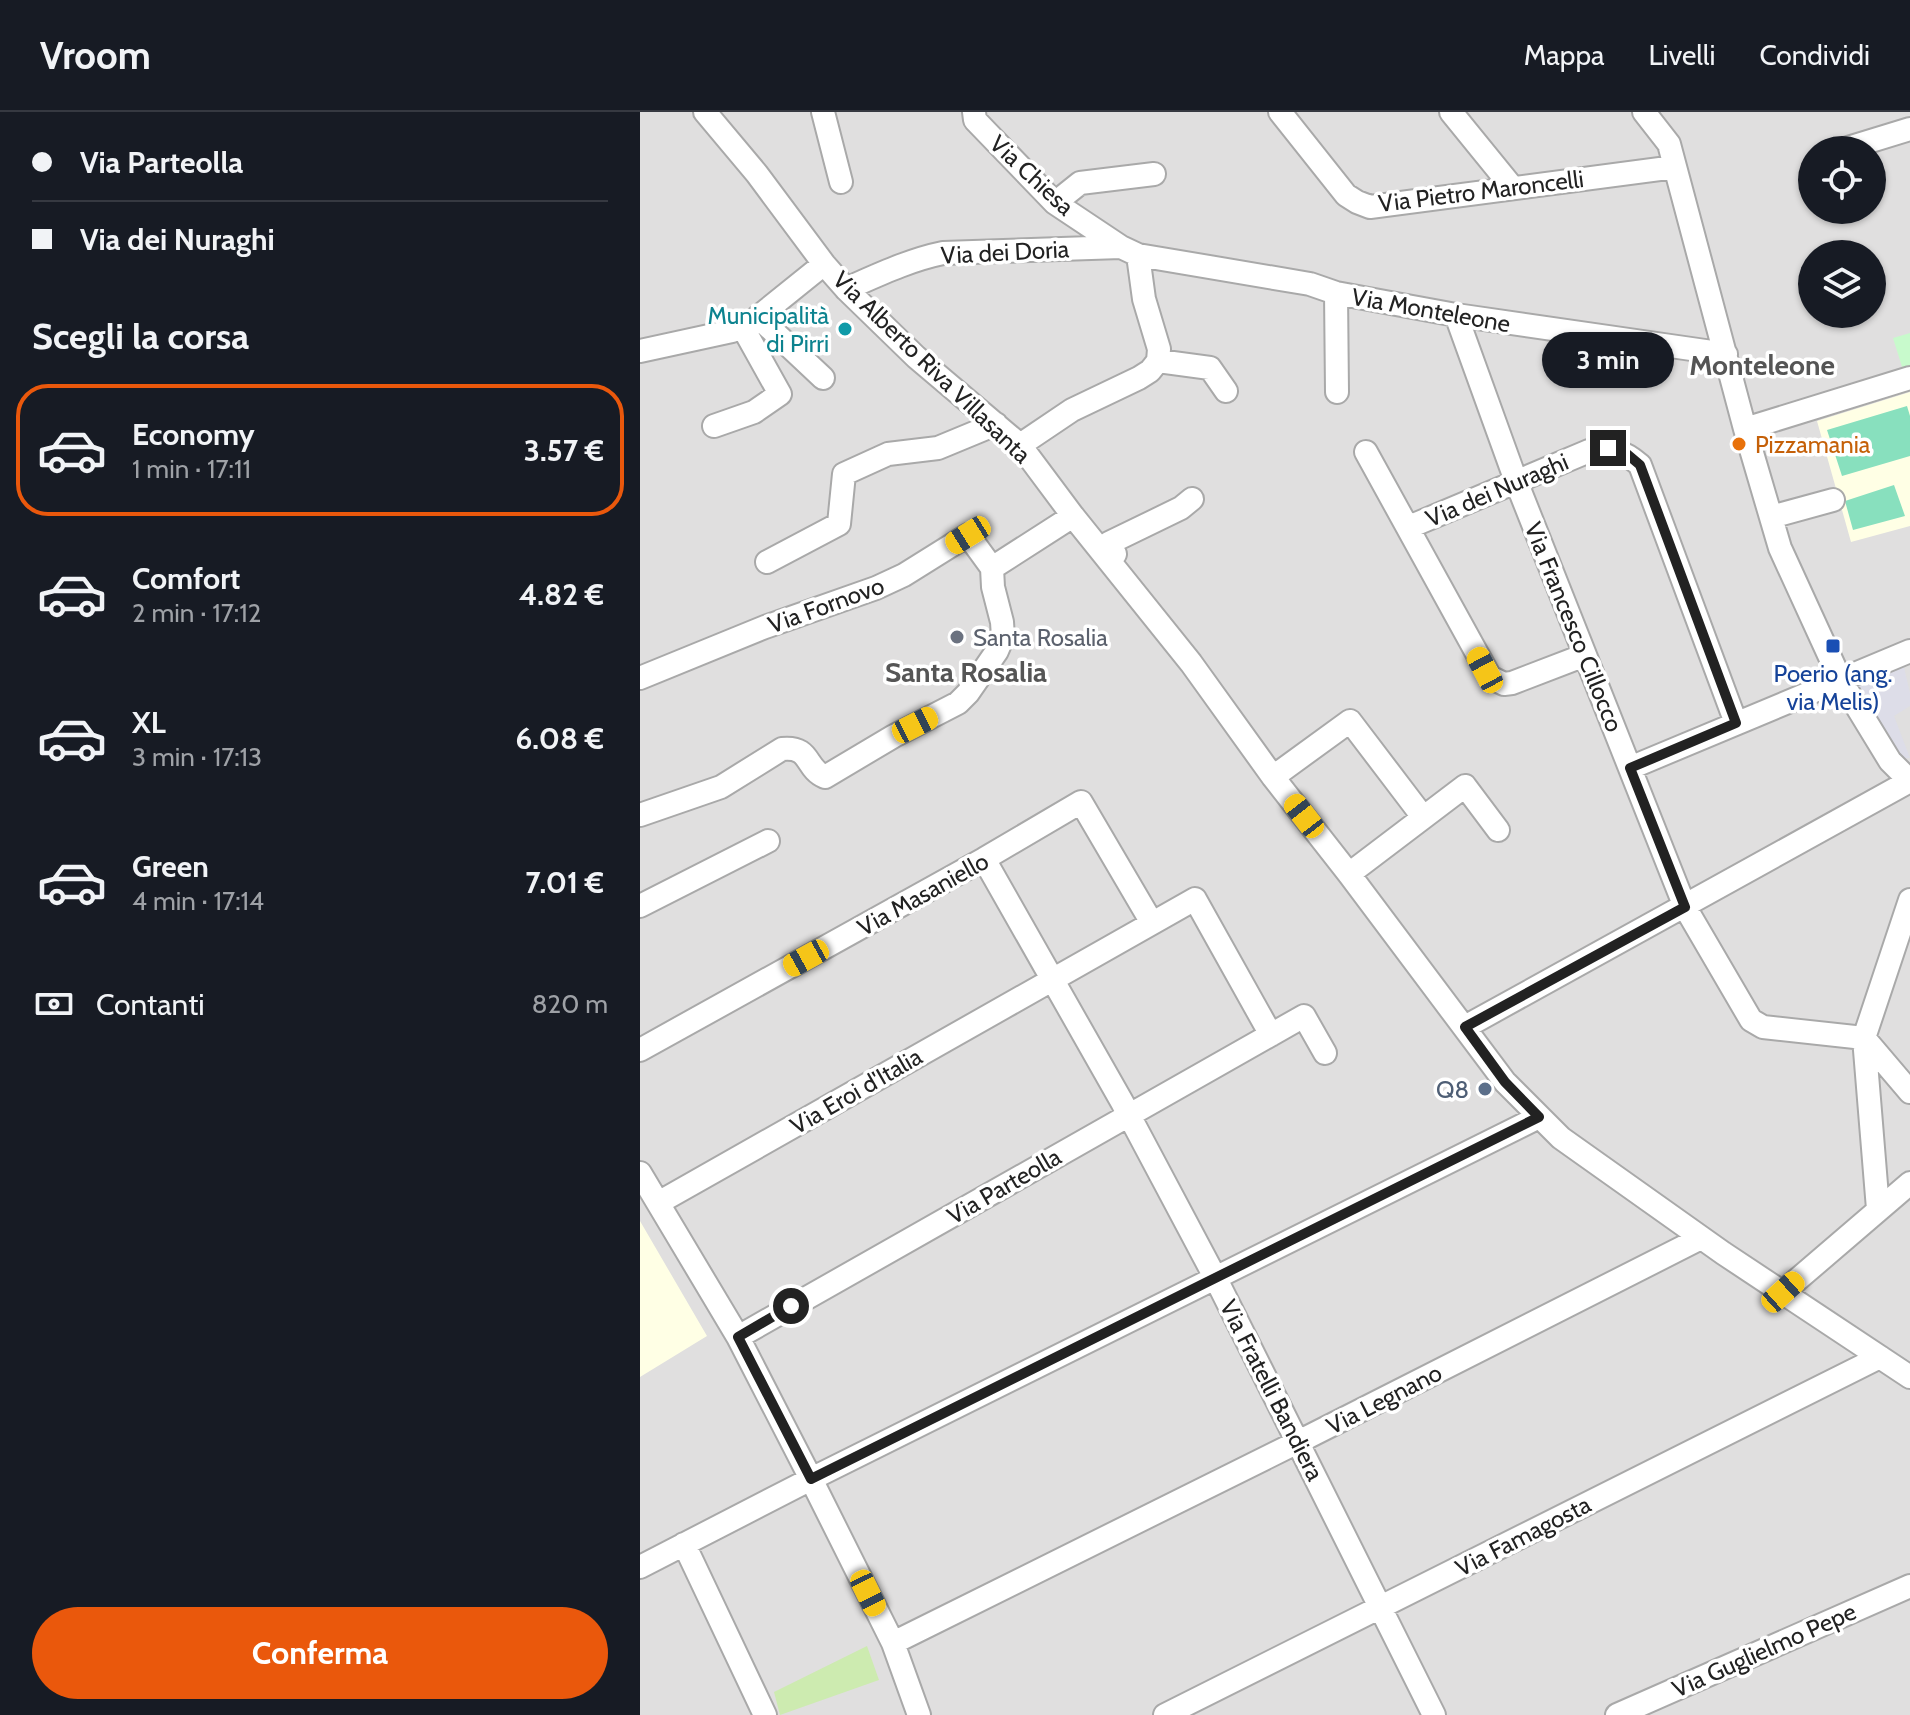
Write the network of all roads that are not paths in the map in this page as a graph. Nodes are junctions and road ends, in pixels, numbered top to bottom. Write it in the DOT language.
graph roads {
  1 [pos="705,112"];
  2 [pos="823,112"];
  3 [pos="974,112"];
  4 [pos="1280,112"];
  5 [pos="1451,112"];
  6 [pos="1644,112"];
  7 [pos="1910,129"];
  8 [pos="1886,136"];
  9 [pos="1675,167"];
  10 [pos="1154,174"];
  11 [pos="841,182"];
  12 [pos="1512,187"];
  13 [pos="1055,203"];
  14 [pos="1130,251"];
  15 [pos="824,264"];
  16 [pos="846,289"];
  17 [pos="1336,293"];
  18 [pos="1456,315"];
  19 [pos="750,322"];
  20 [pos="640,351"];
  21 [pos="1726,354"];
  22 [pos="1158,361"];
  23 [pos="823,378"];
  24 [pos="1910,378"];
  25 [pos="1226,391"];
  26 [pos="1337,392"];
  27 [pos="996,424"];
  28 [pos="714,426"];
  29 [pos="1745,429"];
  30 [pos="1020,445"];
  31 [pos="1366,452"];
  32 [pos="1516,481"];
  33 [pos="1192,499"];
  34 [pos="1833,500"];
  35 [pos="1073,516"];
  36 [pos="1771,517"];
  37 [pos="1409,527"];
  38 [pos="1107,558"];
  39 [pos="767,562"];
  40 [pos="992,568"];
  41 [pos="1910,651"];
  42 [pos="1585,655"];
  43 [pos="640,678"];
  44 [pos="1840,679"];
  45 [pos="1736,723"];
  46 [pos="1630,768"];
  47 [pos="1273,777"];
  48 [pos="1910,781"];
  49 [pos="640,815"];
  50 [pos="1423,817"];
  51 [pos="1498,830"];
  52 [pos="768,841"];
  53 [pos="984,859"];
  54 [pos="1349,874"];
  55 [pos="1910,900"];
  56 [pos="640,906"];
  57 [pos="1685,907"];
  58 [pos="1152,923"];
  59 [pos="1905,932"];
  60 [pos="1054,979"];
  61 [pos="1465,1027"];
  62 [pos="1271,1035"];
  63 [pos="1864,1038"];
  64 [pos="640,1050"];
  65 [pos="1325,1053"];
  66 [pos="1876,1068"];
  67 [pos="1910,1092"];
  68 [pos="1129,1115"];
  69 [pos="1539,1117"];
  70 [pos="640,1173"];
  71 [pos="1910,1183"];
  72 [pos="658,1203"];
  73 [pos="1878,1209"];
  74 [pos="1701,1238"];
  75 [pos="1216,1279"];
  76 [pos="1783,1292"];
  77 [pos="738,1337"];
  78 [pos="1880,1357"];
  79 [pos="1910,1377"];
  80 [pos="1299,1442"];
  81 [pos="811,1479"];
  82 [pos="684,1544"];
  83 [pos="640,1567"];
  84 [pos="1910,1586"];
  85 [pos="1378,1608"];
  86 [pos="893,1643"];
  87 [pos="760,1713"];
  88 [pos="919,1715"];
  89 [pos="1165,1715"];
  90 [pos="1434,1715"];
  91 [pos="1617,1715"];
  1 -- 15 [label="street, Via Alberto Riva Villasanta"];
  2 -- 11 [label="street"];
  3 -- 13 [label="street, Via Chiesa"];
  4 -- 12 [label="street, Via Pietro Maroncelli"];
  5 -- 12 [label="street"];
  6 -- 9 [label="street"];
  7 -- 8 [label="street"];
  9 -- 12 [label="street, Via Pietro Maroncelli"];
  9 -- 21 [label="street"];
  10 -- 13 [label="street"];
  13 -- 14 [label="street, Via Chiesa"];
  14 -- 16 [label="street, Via dei Doria"];
  14 -- 17 [label="street, Via Monteleone"];
  14 -- 22 [label="street"];
  15 -- 16 [label="street, Via Alberto Riva Villasanta"];
  15 -- 19 [label="street"];
  16 -- 27 [label="street, Via Alberto Riva Villasanta"];
  17 -- 18 [label="street, Via Monteleone"];
  17 -- 26 [label="street"];
  18 -- 21 [label="street, Via Monteleone"];
  18 -- 32 [label="street, Via Francesco Cillocco"];
  19 -- 20 [label="street"];
  19 -- 23 [label="street"];
  19 -- 28 [label="street"];
  21 -- 29 [label="street"];
  22 -- 25 [label="street"];
  22 -- 30 [label="street"];
  24 -- 29 [label="street"];
  27 -- 30 [label="street, Via Alberto Riva Villasanta"];
  27 -- 39 [label="street"];
  29 -- 36 [label="street"];
  30 -- 35 [label="street, Via Alberto Riva Villasanta"];
  31 -- 37 [label="street"];
  32 -- 37 [label="street, Via dei Nuraghi"];
  32 -- 42 [label="street, Via Francesco Cillocco"];
  32 -- 45 [label="street, Via dei Nuraghi"];
  33 -- 38 [label="street"];
  34 -- 36 [label="street"];
  35 -- 38 [label="street, Via Alberto Riva Villasanta"];
  35 -- 40 [label="street"];
  36 -- 44 [label="street"];
  37 -- 42 [label="street"];
  38 -- 47 [label="street, Via Alberto Riva Villasanta"];
  40 -- 43 [label="street, Via Fornovo"];
  40 -- 49 [label="street"];
  41 -- 44 [label="street"];
  42 -- 46 [label="street, Via Francesco Cillocco"];
  44 -- 45 [label="street"];
  44 -- 48 [label="street"];
  45 -- 46 [label="street"];
  46 -- 57 [label="street, Via Francesco Cillocco"];
  47 -- 50 [label="street"];
  47 -- 54 [label="street, Via Alberto Riva Villasanta"];
  48 -- 57 [label="street"];
  50 -- 51 [label="street"];
  50 -- 54 [label="street"];
  52 -- 56 [label="street"];
  53 -- 58 [label="street, Via Masaniello"];
  53 -- 60 [label="street, Via Fratelli Bandiera"];
  53 -- 64 [label="street, Via Masaniello"];
  54 -- 61 [label="street, Via Alberto Riva Villasanta"];
  55 -- 59 [label="street"];
  57 -- 61 [label="street"];
  57 -- 63 [label="street, Via Francesco Cillocco"];
  58 -- 60 [label="street"];
  58 -- 62 [label="street"];
  59 -- 63 [label="street"];
  60 -- 68 [label="street, Via Fratelli Bandiera"];
  60 -- 72 [label="street, Via Eroi d'Italia"];
  61 -- 69 [label="street, Via Alberto Riva Villasanta"];
  62 -- 65 [label="street, Via Parteolla"];
  62 -- 68 [label="street, Via Parteolla"];
  63 -- 66 [label="street"];
  66 -- 67 [label="street"];
  66 -- 73 [label="street"];
  68 -- 75 [label="street, Via Fratelli Bandiera"];
  68 -- 77 [label="street, Via Parteolla"];
  69 -- 74 [label="street, Via Alberto Riva Villasanta"];
  69 -- 75 [label="street"];
  70 -- 72 [label="street"];
  71 -- 73 [label="street"];
  72 -- 77 [label="street"];
  73 -- 76 [label="street"];
  74 -- 76 [label="street, Via Alberto Riva Villasanta"];
  74 -- 80 [label="street, Via Legnano"];
  75 -- 80 [label="street, Via Fratelli Bandiera"];
  75 -- 81 [label="street"];
  76 -- 78 [label="street, Via Alberto Riva Villasanta"];
  77 -- 81 [label="street"];
  78 -- 79 [label="street, Via Alberto Riva Villasanta"];
  78 -- 85 [label="street, Via Famagosta"];
  80 -- 85 [label="street, Via Fratelli Bandiera"];
  80 -- 86 [label="street, Via Legnano"];
  81 -- 82 [label="street"];
  81 -- 86 [label="street"];
  82 -- 83 [label="street"];
  82 -- 87 [label="street"];
  84 -- 91 [label="street, Via Guglielmo Pepe"];
  85 -- 89 [label="street, Via Famagosta"];
  85 -- 90 [label="street, Via Fratelli Bandiera"];
  86 -- 88 [label="street"];
}
